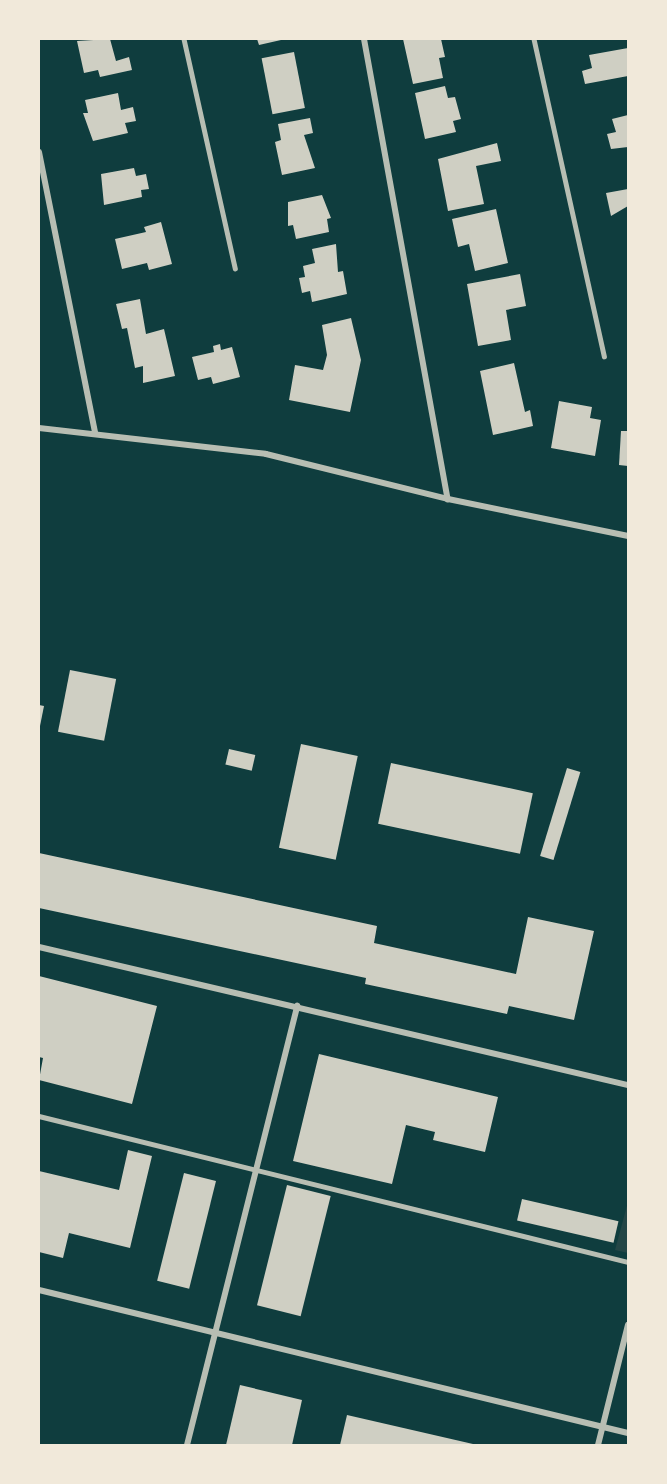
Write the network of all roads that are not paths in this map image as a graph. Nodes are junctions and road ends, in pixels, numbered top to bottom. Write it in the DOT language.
graph roads {
  1 [pos="184,39"];
  2 [pos="364,39"];
  3 [pos="534,39"];
  4 [pos="39,152"];
  5 [pos="235,268"];
  6 [pos="604,356"];
  7 [pos="39,428"];
  8 [pos="95,432"];
  9 [pos="448,499"];
  10 [pos="628,536"];
  11 [pos="39,947"];
  12 [pos="297,1006"];
  13 [pos="628,1085"];
  14 [pos="39,1116"];
  15 [pos="255,1173"];
  16 [pos="628,1262"];
  17 [pos="39,1290"];
  18 [pos="628,1324"];
  19 [pos="216,1334"];
  20 [pos="602,1426"];
  21 [pos="628,1433"];
  22 [pos="187,1445"];
  23 [pos="598,1445"];
  1 -- 5 [label="lane"];
  2 -- 9 [label="street"];
  3 -- 6 [label="lane"];
  4 -- 8 [label="street"];
  7 -- 8 [label="street"];
  8 -- 9 [label="street"];
  9 -- 10 [label="street"];
  11 -- 12 [label="street"];
  12 -- 13 [label="street"];
  12 -- 15 [label="street"];
  14 -- 15 [label="lane"];
  15 -- 16 [label="lane"];
  15 -- 19 [label="street"];
  17 -- 19 [label="street"];
  18 -- 20 [label="street"];
  19 -- 20 [label="street"];
  19 -- 22 [label="street"];
  20 -- 21 [label="street"];
  20 -- 23 [label="street"];
}
